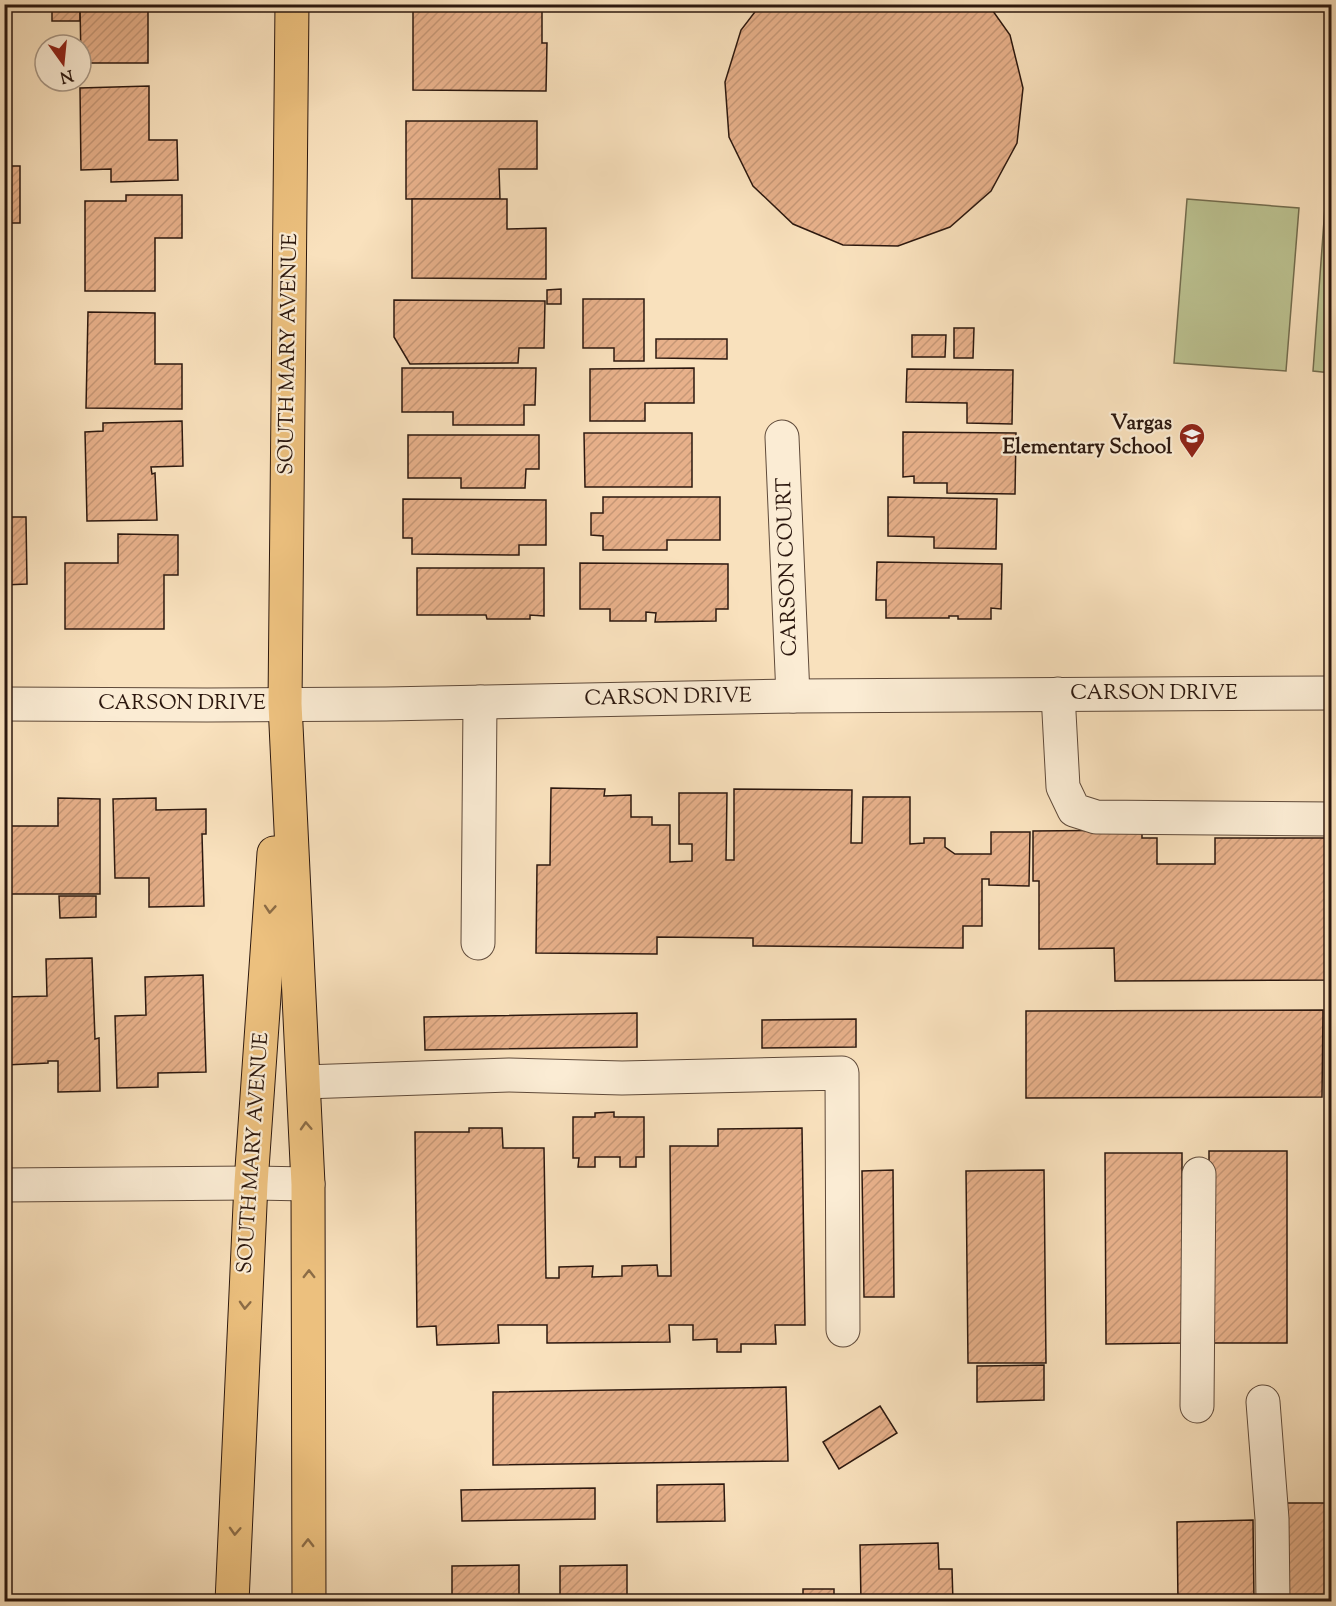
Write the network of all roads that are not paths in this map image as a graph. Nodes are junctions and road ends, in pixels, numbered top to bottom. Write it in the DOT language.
graph roads {
  1 [pos="292,4"];
  2 [pos="782,437"];
  3 [pos="1332,693"];
  4 [pos="1058,694"];
  5 [pos="793,696"];
  6 [pos="480,702"];
  7 [pos="4,704"];
  8 [pos="285,704"];
  9 [pos="1332,819"];
  10 [pos="478,943"];
  11 [pos="304,1082"];
  12 [pos="1199,1174"];
  13 [pos="251,1183"];
  14 [pos="308,1184"];
  15 [pos="4,1185"];
  16 [pos="843,1330"];
  17 [pos="1263,1402"];
  18 [pos="1197,1406"];
  19 [pos="232,1602"];
  20 [pos="309,1602"];
  21 [pos="1273,1602"];
  1 -- 8 [label="main road, SOUTH MARY AVENUE"];
  2 -- 5 [label="street, CARSON COURT"];
  3 -- 4 [label="street, CARSON DRIVE"];
  4 -- 5 [label="street, CARSON DRIVE"];
  4 -- 9 [label="street"];
  5 -- 6 [label="street, CARSON DRIVE"];
  6 -- 8 [label="street, CARSON DRIVE"];
  6 -- 10 [label="street"];
  7 -- 8 [label="street, CARSON DRIVE"];
  8 -- 11 [label="main road, SOUTH MARY AVENUE"];
  8 -- 13 [label="main road, SOUTH MARY AVENUE, one-way"];
  14 -- 11 [label="main road, SOUTH MARY AVENUE, one-way"];
  11 -- 16 [label="street"];
  12 -- 18 [label="street"];
  13 -- 14 [label="street"];
  13 -- 15 [label="street"];
  13 -- 19 [label="main road, SOUTH MARY AVENUE, one-way"];
  20 -- 14 [label="main road, SOUTH MARY AVENUE, one-way"];
  17 -- 21 [label="street"];
}
